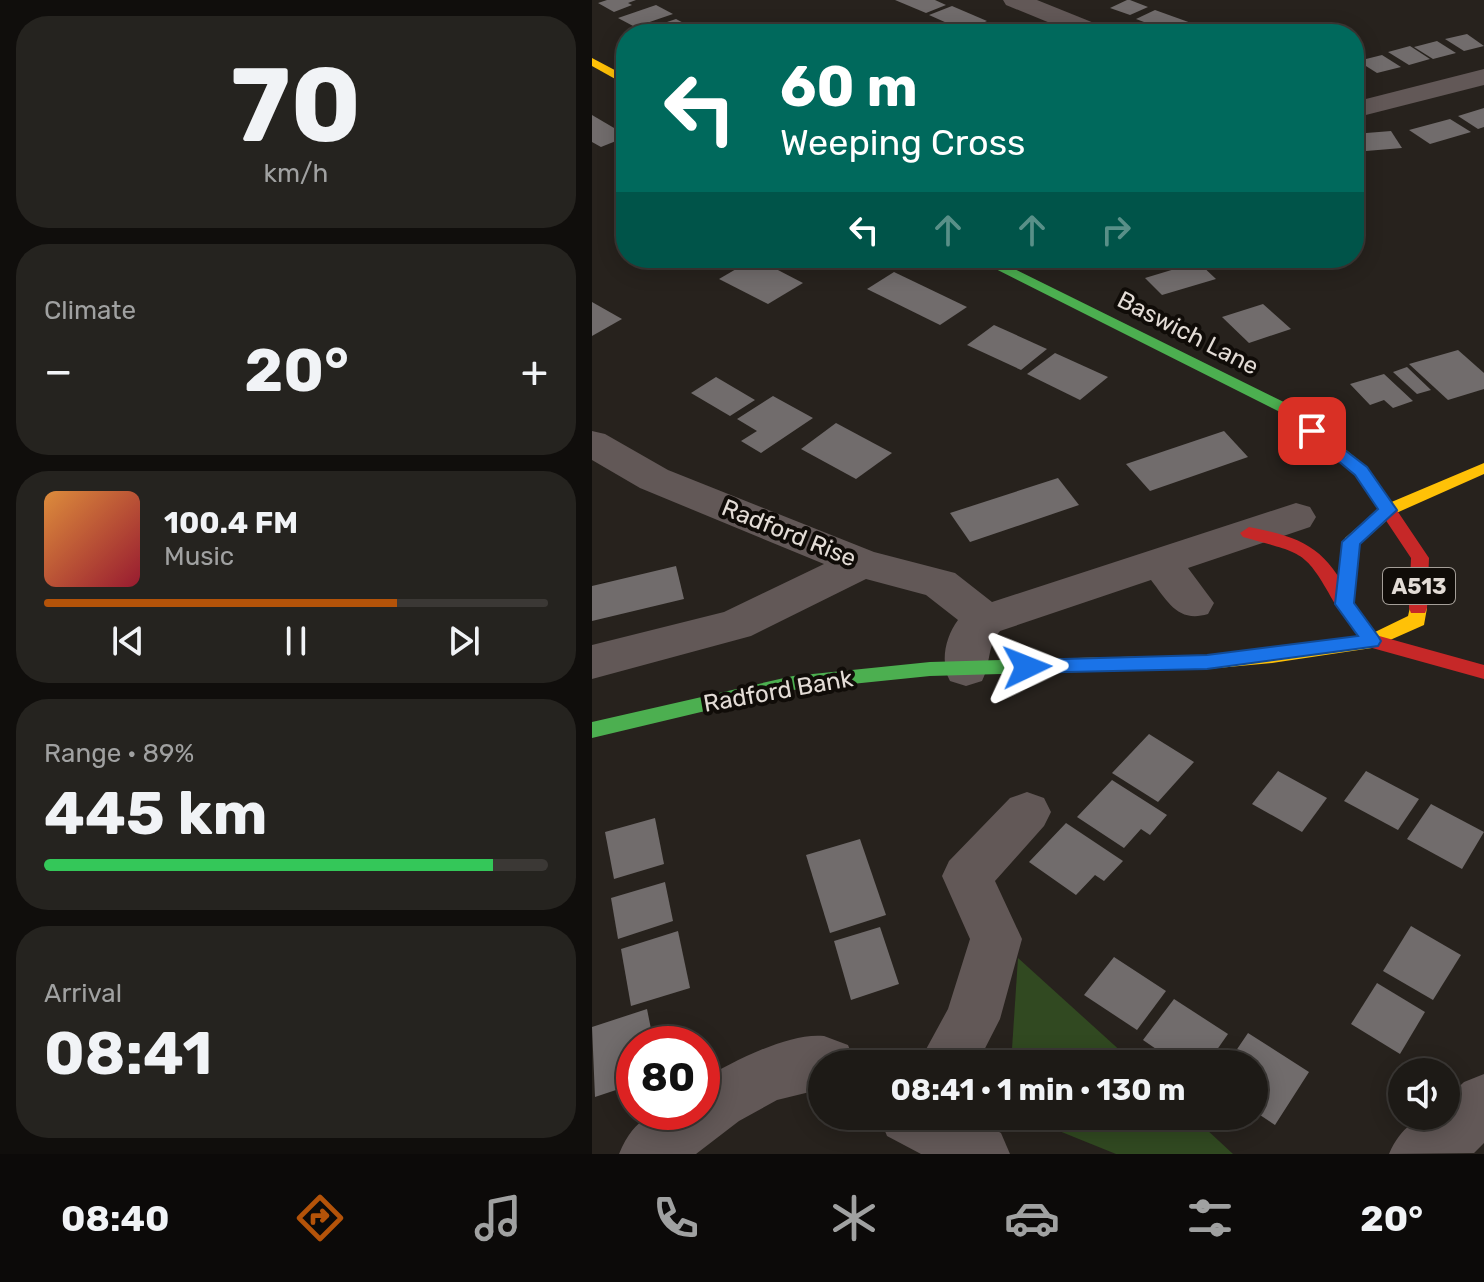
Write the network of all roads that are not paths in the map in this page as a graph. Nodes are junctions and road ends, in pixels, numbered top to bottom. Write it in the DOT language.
graph roads {
  1 [pos="1015,0"];
  2 [pos="1075,24"];
  3 [pos="592,61"];
  4 [pos="616,75"];
  5 [pos="1484,77"];
  6 [pos="1364,107"];
  7 [pos="1002,268"];
  8 [pos="592,443"];
  9 [pos="1484,468"];
  10 [pos="1388,510"];
  11 [pos="1296,517"];
  12 [pos="1249,533"];
  13 [pos="862,563"];
  14 [pos="1160,563"];
  15 [pos="1193,603"];
  16 [pos="1344,604"];
  17 [pos="985,620"];
  18 [pos="1372,641"];
  19 [pos="592,662"];
  20 [pos="966,669"];
  21 [pos="1484,672"];
  22 [pos="592,730"];
  23 [pos="1027,812"];
  24 [pos="954,1050"];
  25 [pos="808,1064"];
  26 [pos="1484,1102"];
  27 [pos="935,1130"];
  28 [pos="649,1154"];
  29 [pos="980,1154"];
  30 [pos="1419,1154"];
  1 -- 2 [label="street"];
  3 -- 4 [label="main road"];
  5 -- 6 [label="street"];
  7 -- 10 [label="main road, Baswich Lane"];
  8 -- 13 [label="street, Radford Rise"];
  9 -- 10 [label="main road, A513"];
  10 -- 16 [label="main road, A513"];
  10 -- 18 [label="main road, A513"];
  11 -- 12 [label="street"];
  12 -- 14 [label="street"];
  12 -- 16 [label="main road"];
  13 -- 17 [label="street, Radford Rise"];
  13 -- 19 [label="street"];
  14 -- 15 [label="street"];
  14 -- 17 [label="street"];
  16 -- 18 [label="main road, A513"];
  17 -- 20 [label="street"];
  18 -- 20 [label="main road, Radford Bank"];
  18 -- 21 [label="main road"];
  20 -- 22 [label="main road, Radford Bank"];
  23 -- 24 [label="street"];
  25 -- 28 [label="street"];
  26 -- 30 [label="street"];
  27 -- 29 [label="street"];
}
